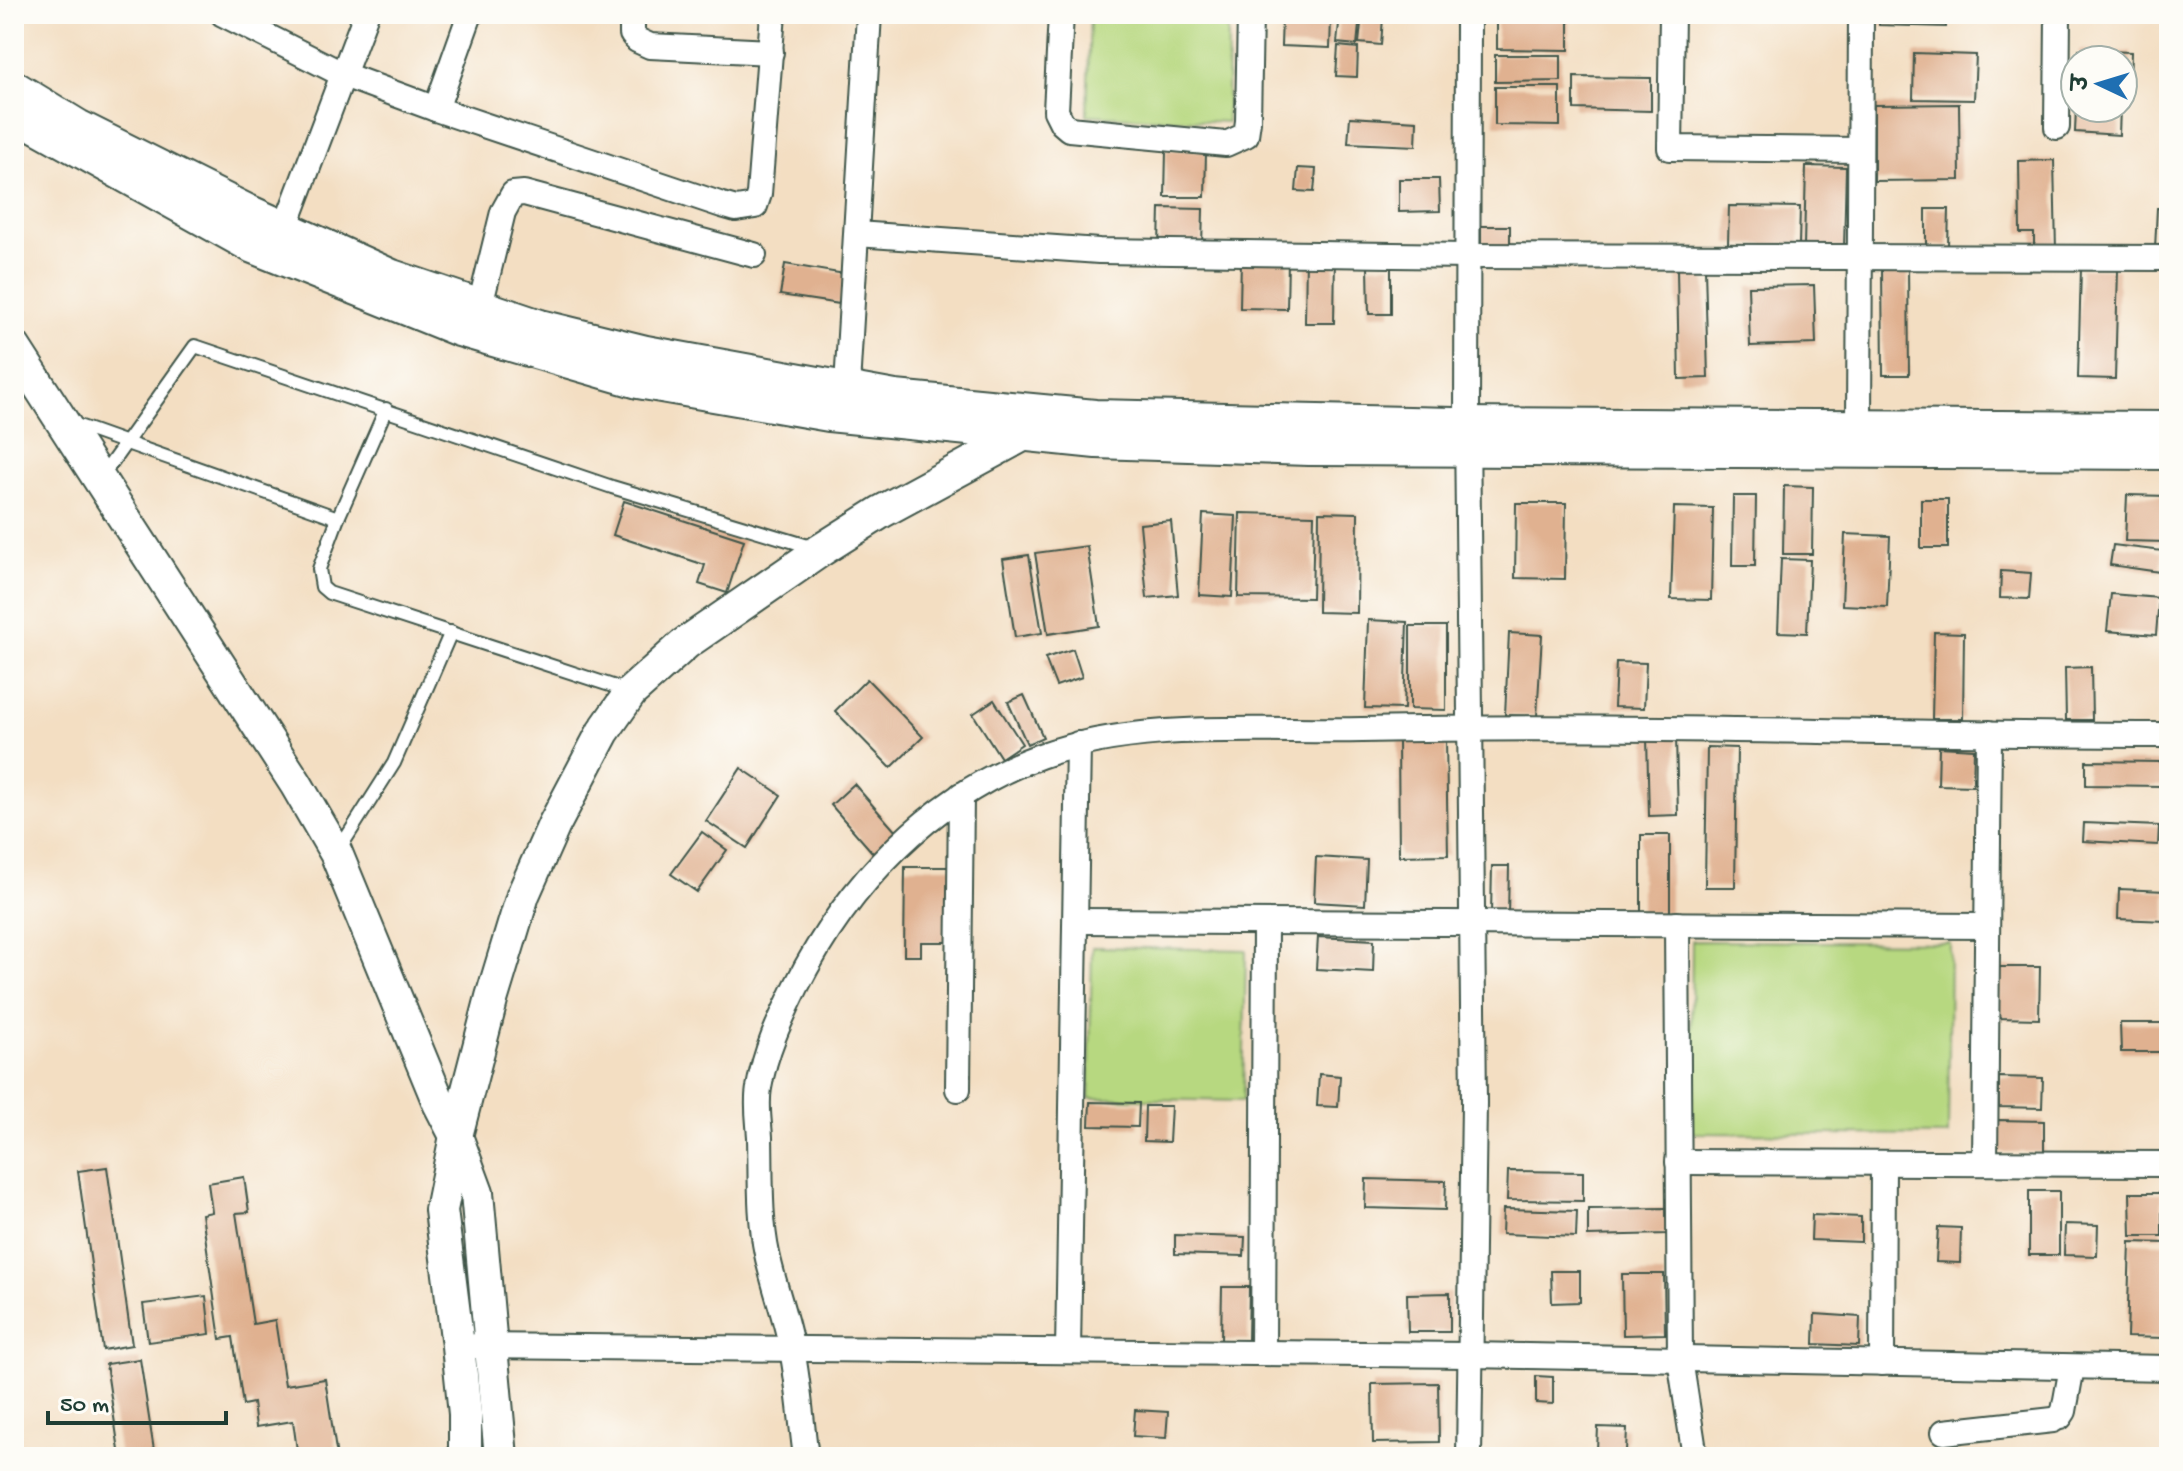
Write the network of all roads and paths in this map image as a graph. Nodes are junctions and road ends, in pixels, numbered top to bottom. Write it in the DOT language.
graph roads {
  1 [pos="223,14"];
  2 [pos="366,14"];
  3 [pos="470,14"];
  4 [pos="632,14"];
  5 [pos="773,14"];
  6 [pos="869,14"];
  7 [pos="1061,14"];
  8 [pos="1250,14"];
  9 [pos="1468,14"];
  10 [pos="1672,14"];
  11 [pos="1861,14"];
  12 [pos="2058,14"];
  13 [pos="771,52"];
  14 [pos="344,75"];
  15 [pos="14,87"];
  16 [pos="436,109"];
  17 [pos="14,114"];
  18 [pos="2057,127"];
  19 [pos="1860,150"];
  20 [pos="857,234"];
  21 [pos="278,241"];
  22 [pos="754,255"];
  23 [pos="1468,256"];
  24 [pos="1859,258"];
  25 [pos="2169,258"];
  26 [pos="480,306"];
  27 [pos="14,347"];
  28 [pos="846,403"];
  29 [pos="386,409"];
  30 [pos="1063,413"];
  31 [pos="61,420"];
  32 [pos="1859,425"];
  33 [pos="2169,428"];
  34 [pos="1022,435"];
  35 [pos="1468,437"];
  36 [pos="128,444"];
  37 [pos="2169,453"];
  38 [pos="100,480"];
  39 [pos="338,518"];
  40 [pos="821,550"];
  41 [pos="451,632"];
  42 [pos="631,692"];
  43 [pos="1471,728"];
  44 [pos="1989,733"];
  45 [pos="2169,735"];
  46 [pos="1078,744"];
  47 [pos="961,795"];
  48 [pos="336,853"];
  49 [pos="1076,921"];
  50 [pos="1265,922"];
  51 [pos="1473,922"];
  52 [pos="1677,924"];
  53 [pos="1987,926"];
  54 [pos="958,1089"];
  55 [pos="456,1136"];
  56 [pos="1678,1162"];
  57 [pos="1883,1163"];
  58 [pos="1985,1163"];
  59 [pos="2169,1164"];
  60 [pos="458,1346"];
  61 [pos="493,1347"];
  62 [pos="792,1348"];
  63 [pos="1068,1351"];
  64 [pos="1263,1353"];
  65 [pos="1470,1355"];
  66 [pos="1680,1359"];
  67 [pos="1882,1363"];
  68 [pos="2072,1367"];
  69 [pos="2169,1368"];
  70 [pos="1944,1432"];
  71 [pos="465,1457"];
  72 [pos="501,1457"];
  73 [pos="806,1457"];
  74 [pos="1469,1457"];
  75 [pos="1695,1457"];
  1 -- 14 [label="street"];
  2 -- 14 [label="street"];
  3 -- 16 [label="street"];
  4 -- 13 [label="street"];
  5 -- 13 [label="street"];
  6 -- 20 [label="street"];
  7 -- 8 [label="street"];
  9 -- 23 [label="street"];
  10 -- 19 [label="street"];
  11 -- 19 [label="street"];
  12 -- 18 [label="street"];
  13 -- 16 [label="street"];
  14 -- 16 [label="street"];
  14 -- 21 [label="street"];
  15 -- 21 [label="street"];
  17 -- 21 [label="street"];
  19 -- 24 [label="street"];
  20 -- 23 [label="street"];
  20 -- 28 [label="street"];
  21 -- 26 [label="street"];
  21 -- 28 [label="street"];
  22 -- 26 [label="street"];
  23 -- 24 [label="street"];
  23 -- 35 [label="street"];
  24 -- 25 [label="street"];
  24 -- 32 [label="street"];
  26 -- 28 [label="street"];
  27 -- 31 [label="street"];
  28 -- 30 [label="street"];
  28 -- 34 [label="street"];
  29 -- 36 [label="lane"];
  29 -- 39 [label="lane"];
  29 -- 40 [label="lane"];
  30 -- 34 [label="street"];
  30 -- 35 [label="street"];
  31 -- 36 [label="lane"];
  31 -- 38 [label="street"];
  32 -- 33 [label="street"];
  32 -- 35 [label="street"];
  34 -- 35 [label="street"];
  34 -- 40 [label="street"];
  35 -- 37 [label="street"];
  35 -- 43 [label="street"];
  36 -- 38 [label="lane"];
  36 -- 39 [label="lane"];
  38 -- 48 [label="street"];
  39 -- 41 [label="lane"];
  40 -- 42 [label="street"];
  41 -- 42 [label="lane"];
  41 -- 48 [label="lane"];
  42 -- 55 [label="street"];
  43 -- 44 [label="street"];
  43 -- 46 [label="street"];
  43 -- 51 [label="street"];
  44 -- 45 [label="street"];
  44 -- 53 [label="street"];
  46 -- 47 [label="street"];
  46 -- 49 [label="street"];
  47 -- 54 [label="street"];
  47 -- 62 [label="street"];
  48 -- 55 [label="street"];
  49 -- 50 [label="street"];
  49 -- 63 [label="street"];
  50 -- 51 [label="street"];
  50 -- 64 [label="street"];
  51 -- 52 [label="street"];
  51 -- 65 [label="street"];
  52 -- 53 [label="street"];
  52 -- 56 [label="street"];
  53 -- 58 [label="street"];
  55 -- 60 [label="street"];
  55 -- 61 [label="street"];
  56 -- 57 [label="street"];
  56 -- 66 [label="street"];
  57 -- 58 [label="street"];
  57 -- 67 [label="street"];
  58 -- 59 [label="street"];
  60 -- 61 [label="street"];
  60 -- 71 [label="street"];
  61 -- 62 [label="street"];
  61 -- 72 [label="street"];
  62 -- 63 [label="street"];
  62 -- 73 [label="street"];
  63 -- 64 [label="street"];
  64 -- 65 [label="street"];
  65 -- 66 [label="street"];
  65 -- 74 [label="street"];
  66 -- 67 [label="street"];
  66 -- 75 [label="street"];
  67 -- 68 [label="street"];
  68 -- 69 [label="street"];
  68 -- 70 [label="street"];
}
